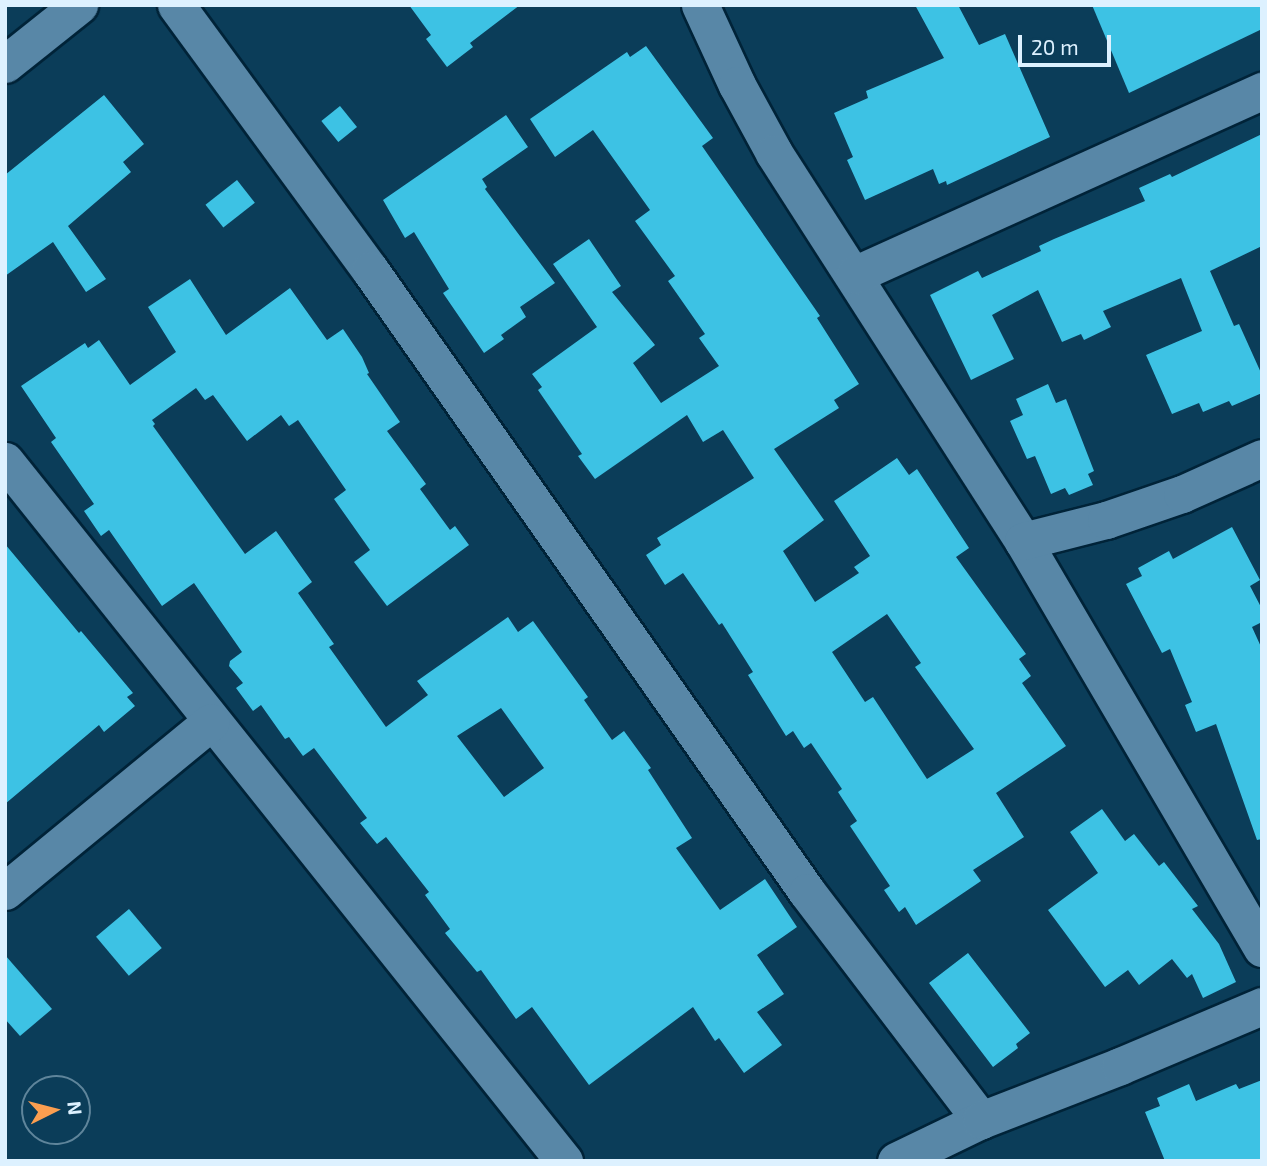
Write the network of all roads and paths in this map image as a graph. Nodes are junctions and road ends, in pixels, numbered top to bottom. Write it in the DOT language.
graph roads {
  1 [pos="79,5"];
  2 [pos="176,5"];
  3 [pos="700,5"];
  4 [pos="5,64"];
  5 [pos="1262,91"];
  6 [pos="853,275"];
  7 [pos="1262,458"];
  8 [pos="10,476"];
  9 [pos="1023,541"];
  10 [pos="211,722"];
  11 [pos="5,891"];
  12 [pos="1262,948"];
  13 [pos="1262,1006"];
  14 [pos="981,1120"];
  15 [pos="564,1161"];
  16 [pos="896,1161"];
  1 -- 4 [label="street"];
  2 -- 14 [label="street"];
  3 -- 6 [label="street"];
  5 -- 6 [label="street"];
  6 -- 9 [label="street"];
  7 -- 9 [label="street"];
  8 -- 10 [label="street"];
  9 -- 12 [label="street"];
  10 -- 11 [label="street"];
  10 -- 15 [label="street"];
  13 -- 14 [label="street"];
  14 -- 16 [label="street"];
}
